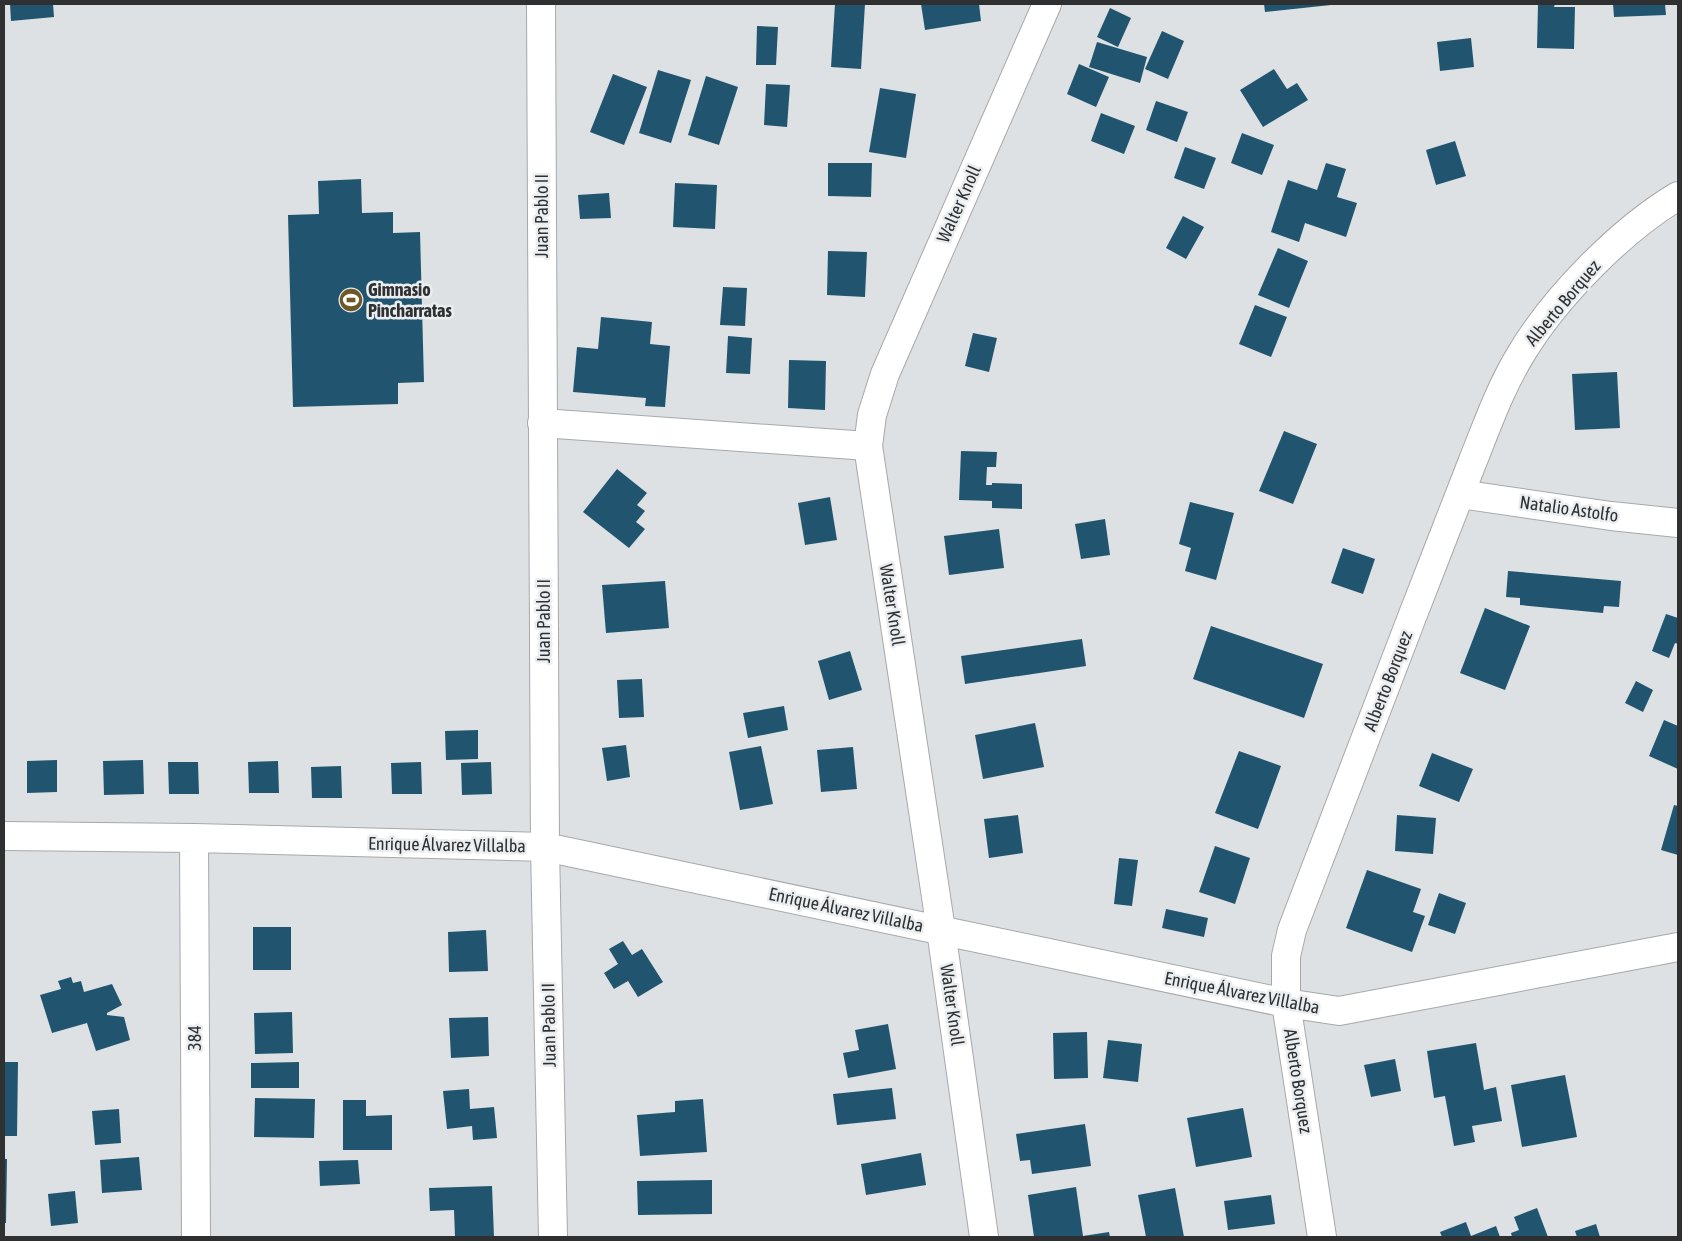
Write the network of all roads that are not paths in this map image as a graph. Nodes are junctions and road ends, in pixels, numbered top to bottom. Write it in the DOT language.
graph roads {
  1 [pos="541,4"];
  2 [pos="1047,4"];
  3 [pos="1678,196"];
  4 [pos="542,423"];
  5 [pos="868,446"];
  6 [pos="1460,494"];
  7 [pos="1678,523"];
  8 [pos="4,836"];
  9 [pos="194,838"];
  10 [pos="545,848"];
  11 [pos="941,930"];
  12 [pos="1678,947"];
  13 [pos="1286,1003"];
  14 [pos="196,1237"];
  15 [pos="553,1237"];
  16 [pos="984,1237"];
  17 [pos="1322,1237"];
  1 -- 4 [label="street, Juan Pablo II"];
  2 -- 5 [label="street, Walter Knoll"];
  3 -- 6 [label="street, Alberto Borquez"];
  4 -- 5 [label="street"];
  4 -- 10 [label="street, Juan Pablo II"];
  5 -- 11 [label="street, Walter Knoll"];
  6 -- 7 [label="street, Natalio Astolfo"];
  6 -- 13 [label="street, Alberto Borquez"];
  8 -- 9 [label="street, Enrique Álvarez Villalba"];
  9 -- 10 [label="street, Enrique Álvarez Villalba"];
  9 -- 14 [label="street, 384"];
  10 -- 11 [label="street, Enrique Álvarez Villalba"];
  10 -- 15 [label="street, Juan Pablo II"];
  11 -- 13 [label="street, Enrique Álvarez Villalba"];
  11 -- 16 [label="street, Walter Knoll"];
  12 -- 13 [label="street, Enrique Álvarez Villalba"];
  13 -- 17 [label="street, Alberto Borquez"];
}
